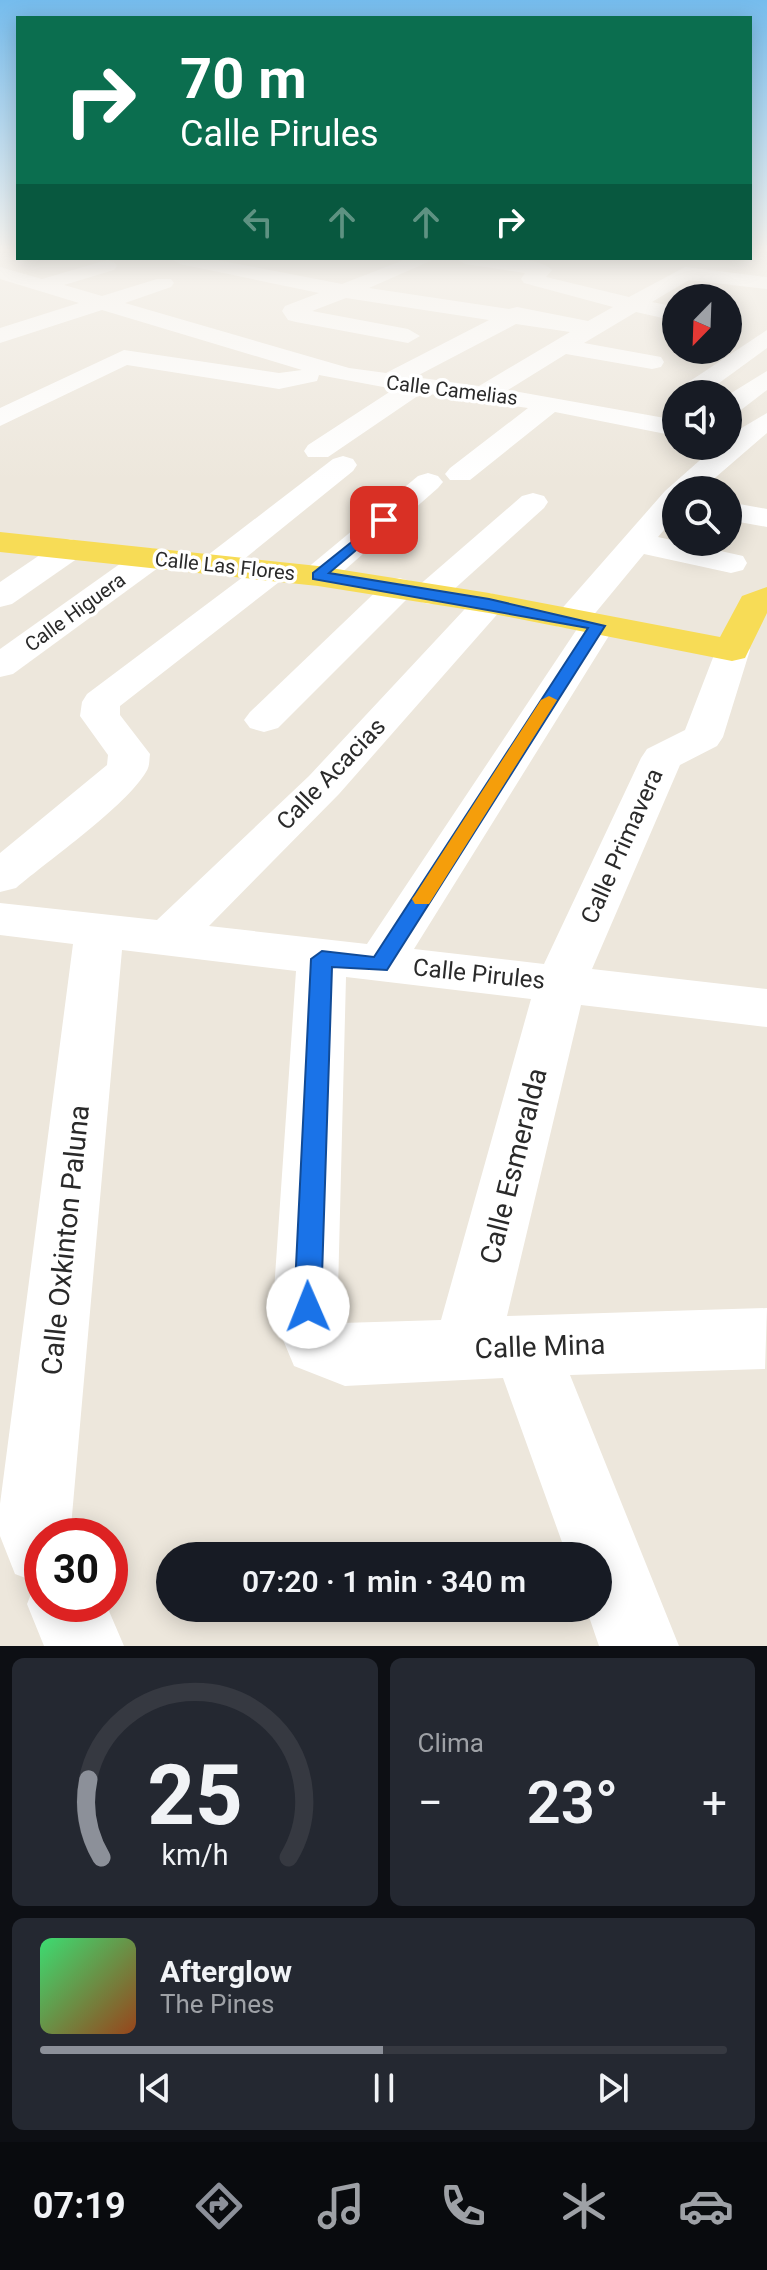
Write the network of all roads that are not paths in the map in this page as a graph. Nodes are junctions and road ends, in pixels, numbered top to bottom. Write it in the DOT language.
graph roads {
  1 [pos="27,327"];
  2 [pos="148,327"];
  3 [pos="181,327"];
  4 [pos="362,327"];
  5 [pos="492,327"];
  6 [pos="590,327"];
  7 [pos="598,327"];
  8 [pos="635,331"];
  9 [pos="0,336"];
  10 [pos="408,336"];
  11 [pos="767,337"];
  12 [pos="559,346"];
  13 [pos="652,362"];
  14 [pos="319,368"];
  15 [pos="524,368"];
  16 [pos="347,375"];
  17 [pos="568,376"];
  18 [pos="767,378"];
  19 [pos="707,380"];
  20 [pos="387,382"];
  21 [pos="14,385"];
  22 [pos="414,387"];
  23 [pos="483,394"];
  24 [pos="742,397"];
  25 [pos="306,400"];
  26 [pos="550,403"];
  27 [pos="662,412"];
  28 [pos="0,418"];
  29 [pos="648,421"];
  30 [pos="767,421"];
  31 [pos="662,424"];
  32 [pos="742,435"];
  33 [pos="713,460"];
  34 [pos="460,474"];
  35 [pos="698,476"];
  36 [pos="428,482"];
  37 [pos="533,502"];
  38 [pos="662,513"];
  39 [pos="742,514"];
  40 [pos="767,518"];
  41 [pos="0,542"];
  42 [pos="635,542"];
  43 [pos="70,549"];
  44 [pos="150,558"];
  45 [pos="731,563"];
  46 [pos="216,565"];
  47 [pos="271,572"];
  48 [pos="318,576"];
  49 [pos="414,591"];
  50 [pos="0,597"];
  51 [pos="762,598"];
  52 [pos="489,603"];
  53 [pos="584,623"];
  54 [pos="732,650"];
  55 [pos="0,666"];
  56 [pos="264,720"];
  57 [pos="0,877"];
  58 [pos="0,919"];
  59 [pos="99,932"];
  60 [pos="167,939"];
  61 [pos="322,959"];
  62 [pos="380,964"];
  63 [pos="561,982"];
  64 [pos="767,1008"];
  65 [pos="766,1338"];
  66 [pos="496,1347"];
  67 [pos="27,1518"];
  68 [pos="74,1622"];
  69 [pos="84,1646"];
  70 [pos="639,1646"];
  1 -- 9 [label="street"];
  2 -- 21 [label="street"];
  3 -- 14 [label="street, Calle Camelias"];
  4 -- 10 [label="street"];
  5 -- 20 [label="street"];
  6 -- 12 [label="street"];
  7 -- 8 [label="street"];
  11 -- 19 [label="street"];
  12 -- 13 [label="street"];
  12 -- 15 [label="street"];
  14 -- 16 [label="street, Calle Camelias"];
  14 -- 28 [label="street"];
  15 -- 17 [label="street"];
  15 -- 23 [label="street"];
  16 -- 20 [label="street, Calle Camelias"];
  16 -- 25 [label="street"];
  18 -- 24 [label="street"];
  20 -- 22 [label="street, Calle Camelias"];
  22 -- 23 [label="street, Calle Camelias"];
  22 -- 46 [label="street"];
  23 -- 26 [label="street, Calle Camelias"];
  26 -- 29 [label="street, Calle Camelias"];
  26 -- 34 [label="street"];
  27 -- 29 [label="street"];
  29 -- 31 [label="street, Calle Camelias"];
  30 -- 32 [label="street"];
  33 -- 35 [label="street"];
  36 -- 48 [label="street"];
  37 -- 49 [label="street"];
  38 -- 42 [label="street"];
  39 -- 40 [label="street"];
  41 -- 43 [label="main road, Calle Las Flores"];
  42 -- 45 [label="street"];
  42 -- 53 [label="street"];
  43 -- 44 [label="main road, Calle Las Flores"];
  43 -- 50 [label="street"];
  44 -- 46 [label="main road, Calle Las Flores"];
  44 -- 55 [label="street, Calle Higuera"];
  46 -- 47 [label="main road, Calle Las Flores"];
  47 -- 48 [label="main road, Calle Las Flores"];
  47 -- 57 [label="street"];
  48 -- 49 [label="main road, Calle Las Flores"];
  49 -- 52 [label="main road, Calle Las Flores"];
  49 -- 56 [label="street"];
  51 -- 54 [label="main road, Calle Primavera"];
  52 -- 53 [label="main road, Calle Las Flores"];
  52 -- 60 [label="street, Calle Acacias"];
  53 -- 54 [label="main road, Calle Las Flores"];
  53 -- 62 [label="street"];
  54 -- 63 [label="street, Calle Primavera"];
  58 -- 59 [label="street, Calle Pirules"];
  59 -- 60 [label="street, Calle Pirules"];
  59 -- 67 [label="street, Calle Oxkinton Paluna"];
  60 -- 61 [label="street, Calle Pirules"];
  61 -- 62 [label="street, Calle Pirules"];
  61 -- 66 [label="street, Calle Mina"];
  62 -- 63 [label="street, Calle Pirules"];
  63 -- 64 [label="street, Calle Pirules"];
  63 -- 66 [label="street, Calle Esmeralda"];
  65 -- 66 [label="street, Calle Mina"];
  66 -- 70 [label="street"];
  68 -- 69 [label="street"];
}
